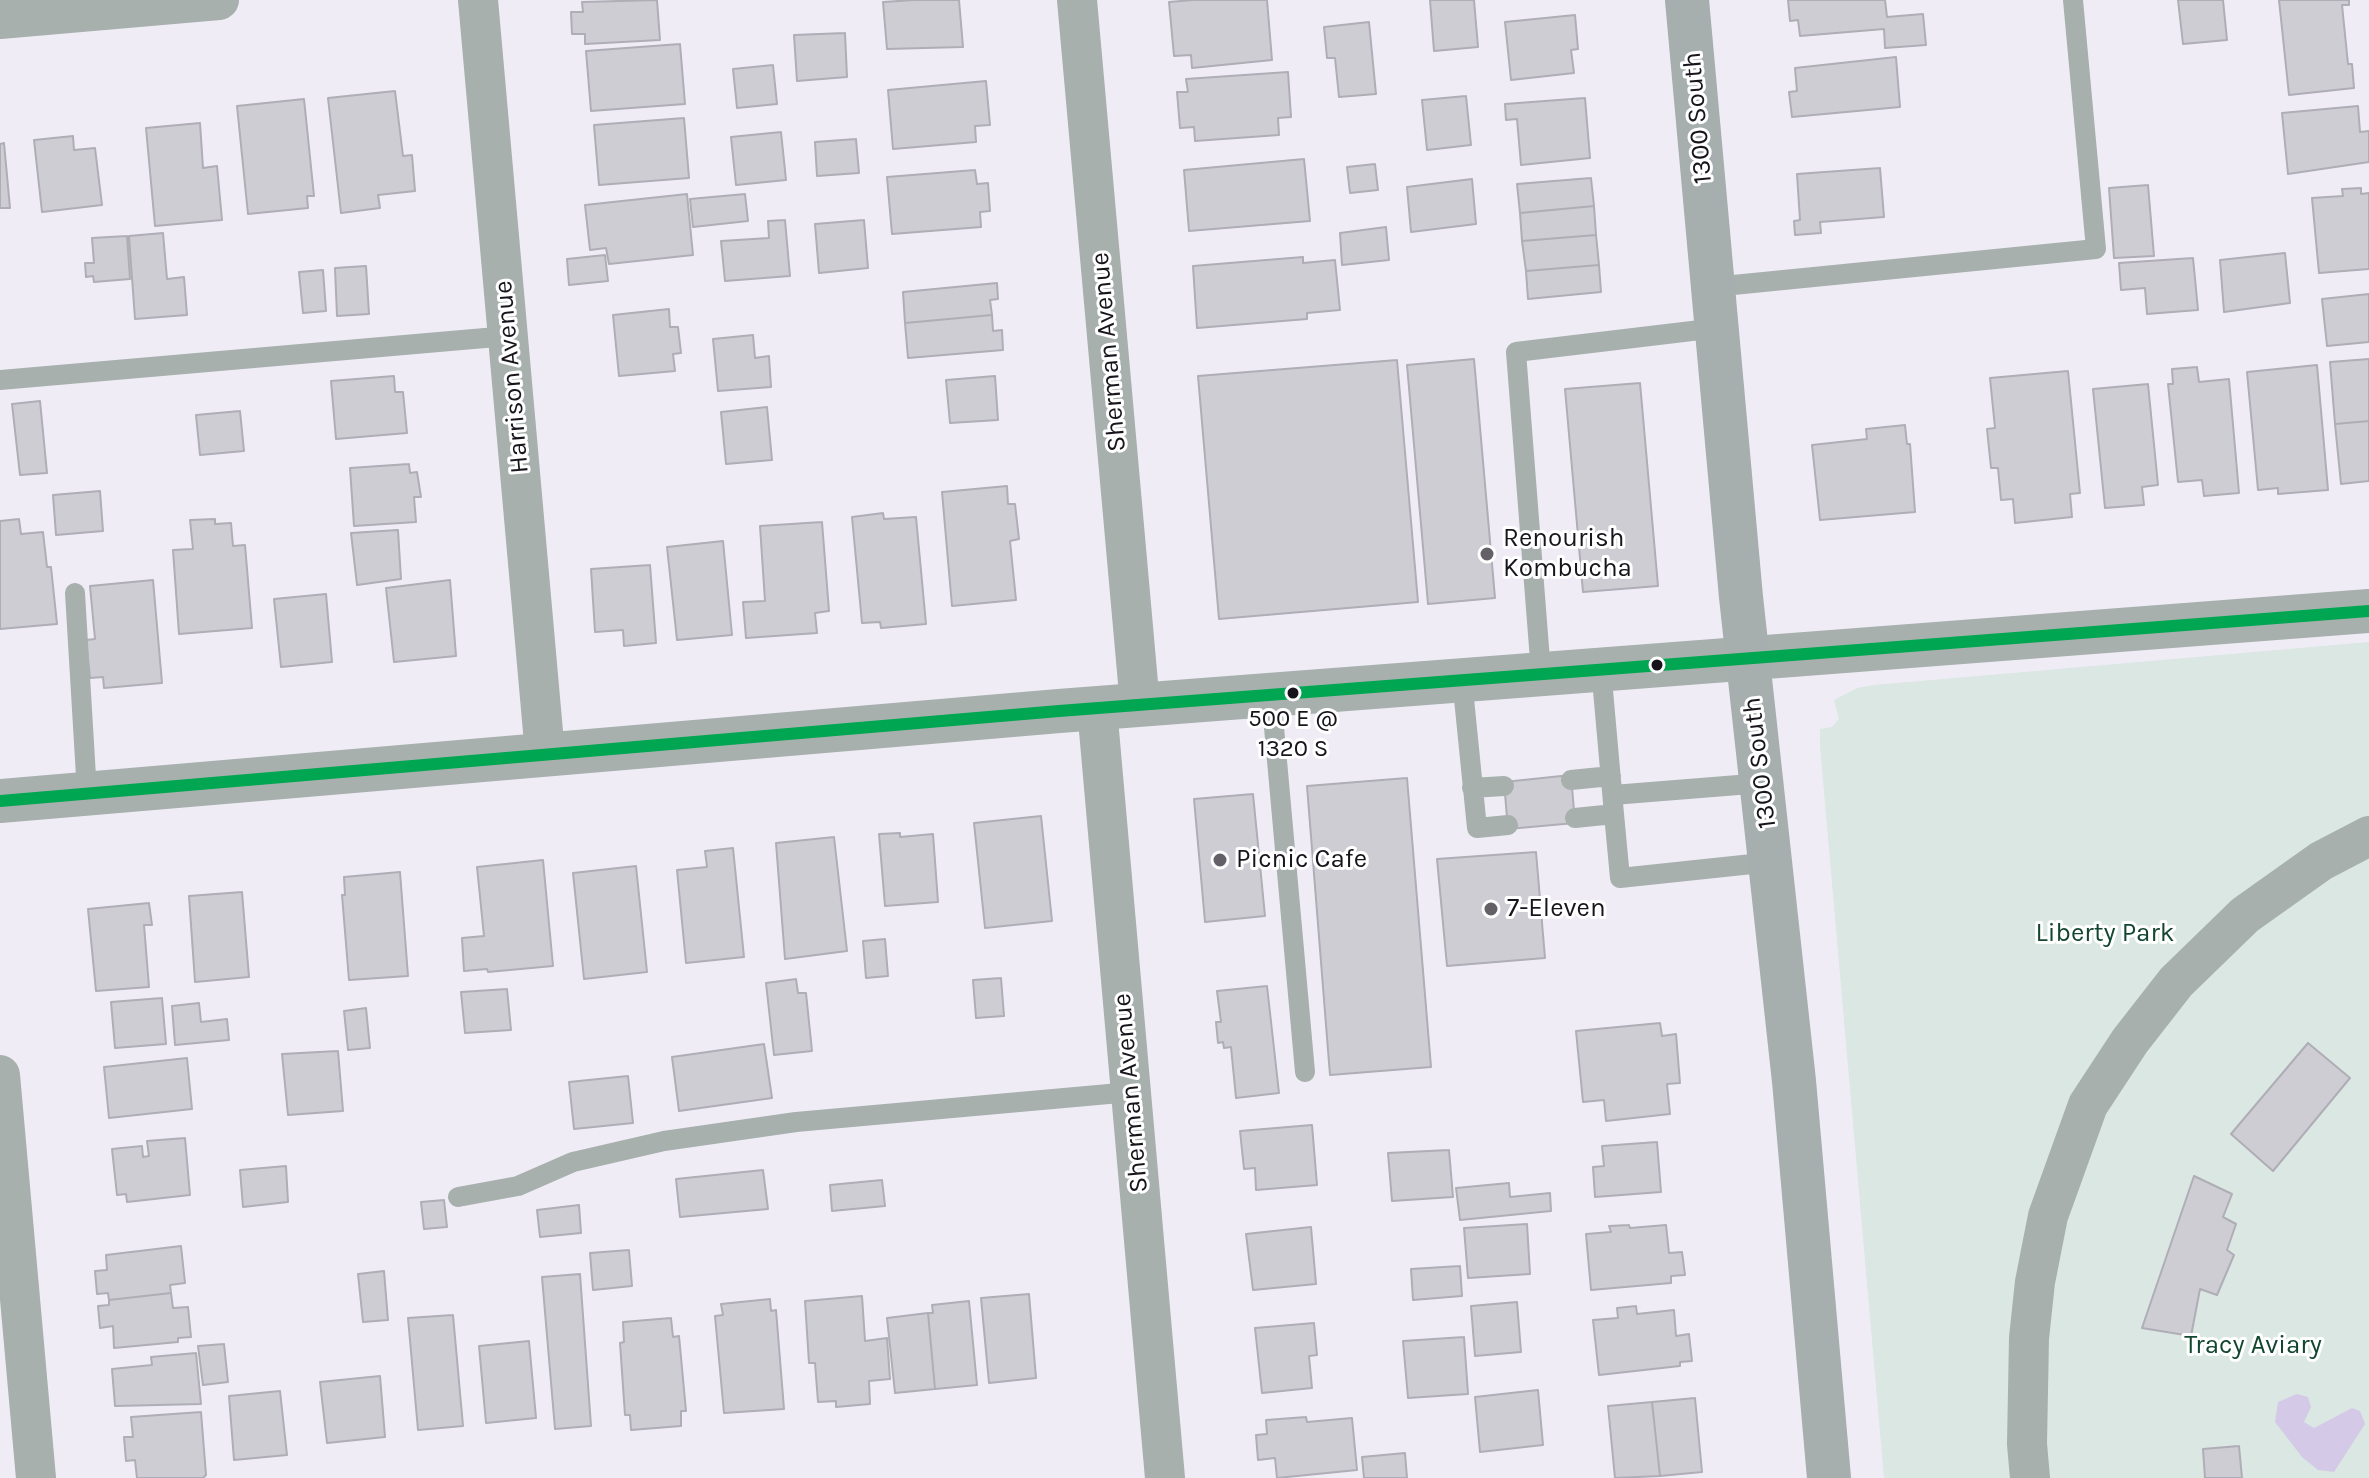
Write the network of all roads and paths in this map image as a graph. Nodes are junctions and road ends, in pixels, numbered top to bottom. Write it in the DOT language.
graph roads {
  1 [pos="219,0"];
  2 [pos="478,0"];
  3 [pos="1077,0"];
  4 [pos="1687,0"];
  5 [pos="2073,0"];
  6 [pos="0,19"];
  7 [pos="1715,308"];
  8 [pos="508,336"];
  9 [pos="0,380"];
  10 [pos="75,593"];
  11 [pos="2369,611"];
  12 [pos="1747,657"];
  13 [pos="1601,668"];
  14 [pos="1541,673"];
  15 [pos="1462,679"];
  16 [pos="1271,694"];
  17 [pos="1140,705"];
  18 [pos="1097,708"];
  19 [pos="545,754"];
  20 [pos="1571,780"];
  21 [pos="1763,783"];
  22 [pos="1504,786"];
  23 [pos="1472,788"];
  24 [pos="87,793"];
  25 [pos="1612,795"];
  26 [pos="0,801"];
  27 [pos="1575,818"];
  28 [pos="1508,825"];
  29 [pos="2369,836"];
  30 [pos="1771,862"];
  31 [pos="1305,1072"];
  32 [pos="0,1075"];
  33 [pos="1131,1092"];
  34 [pos="458,1197"];
  35 [pos="36,1478"];
  36 [pos="1165,1478"];
  37 [pos="1829,1478"];
  38 [pos="2030,1478"];
  1 -- 6 [label="street"];
  2 -- 8 [label="street, Harrison Avenue"];
  3 -- 17 [label="street, Sherman Avenue"];
  4 -- 7 [label="main road, 1300 South"];
  5 -- 7 [label="lane"];
  7 -- 12 [label="main road, 1300 South"];
  7 -- 14 [label="lane"];
  8 -- 9 [label="lane"];
  8 -- 19 [label="street, Harrison Avenue"];
  10 -- 24 [label="lane"];
  11 -- 12 [label="street"];
  12 -- 13 [label="street"];
  12 -- 21 [label="main road, 1300 South"];
  13 -- 14 [label="street"];
  13 -- 25 [label="lane"];
  14 -- 15 [label="street"];
  15 -- 16 [label="street"];
  15 -- 23 [label="lane"];
  16 -- 17 [label="street"];
  16 -- 31 [label="lane"];
  17 -- 18 [label="street"];
  18 -- 19 [label="street"];
  18 -- 33 [label="street, Sherman Avenue"];
  19 -- 24 [label="street"];
  20 -- 25 [label="lane"];
  21 -- 25 [label="lane"];
  21 -- 30 [label="main road, 1300 South"];
  22 -- 23 [label="lane"];
  23 -- 28 [label="lane"];
  24 -- 26 [label="street"];
  25 -- 27 [label="lane"];
  25 -- 30 [label="lane"];
  29 -- 38 [label="street"];
  30 -- 37 [label="main road, 1300 South"];
  32 -- 35 [label="street"];
  33 -- 34 [label="lane"];
  33 -- 36 [label="street, Sherman Avenue"];
}
